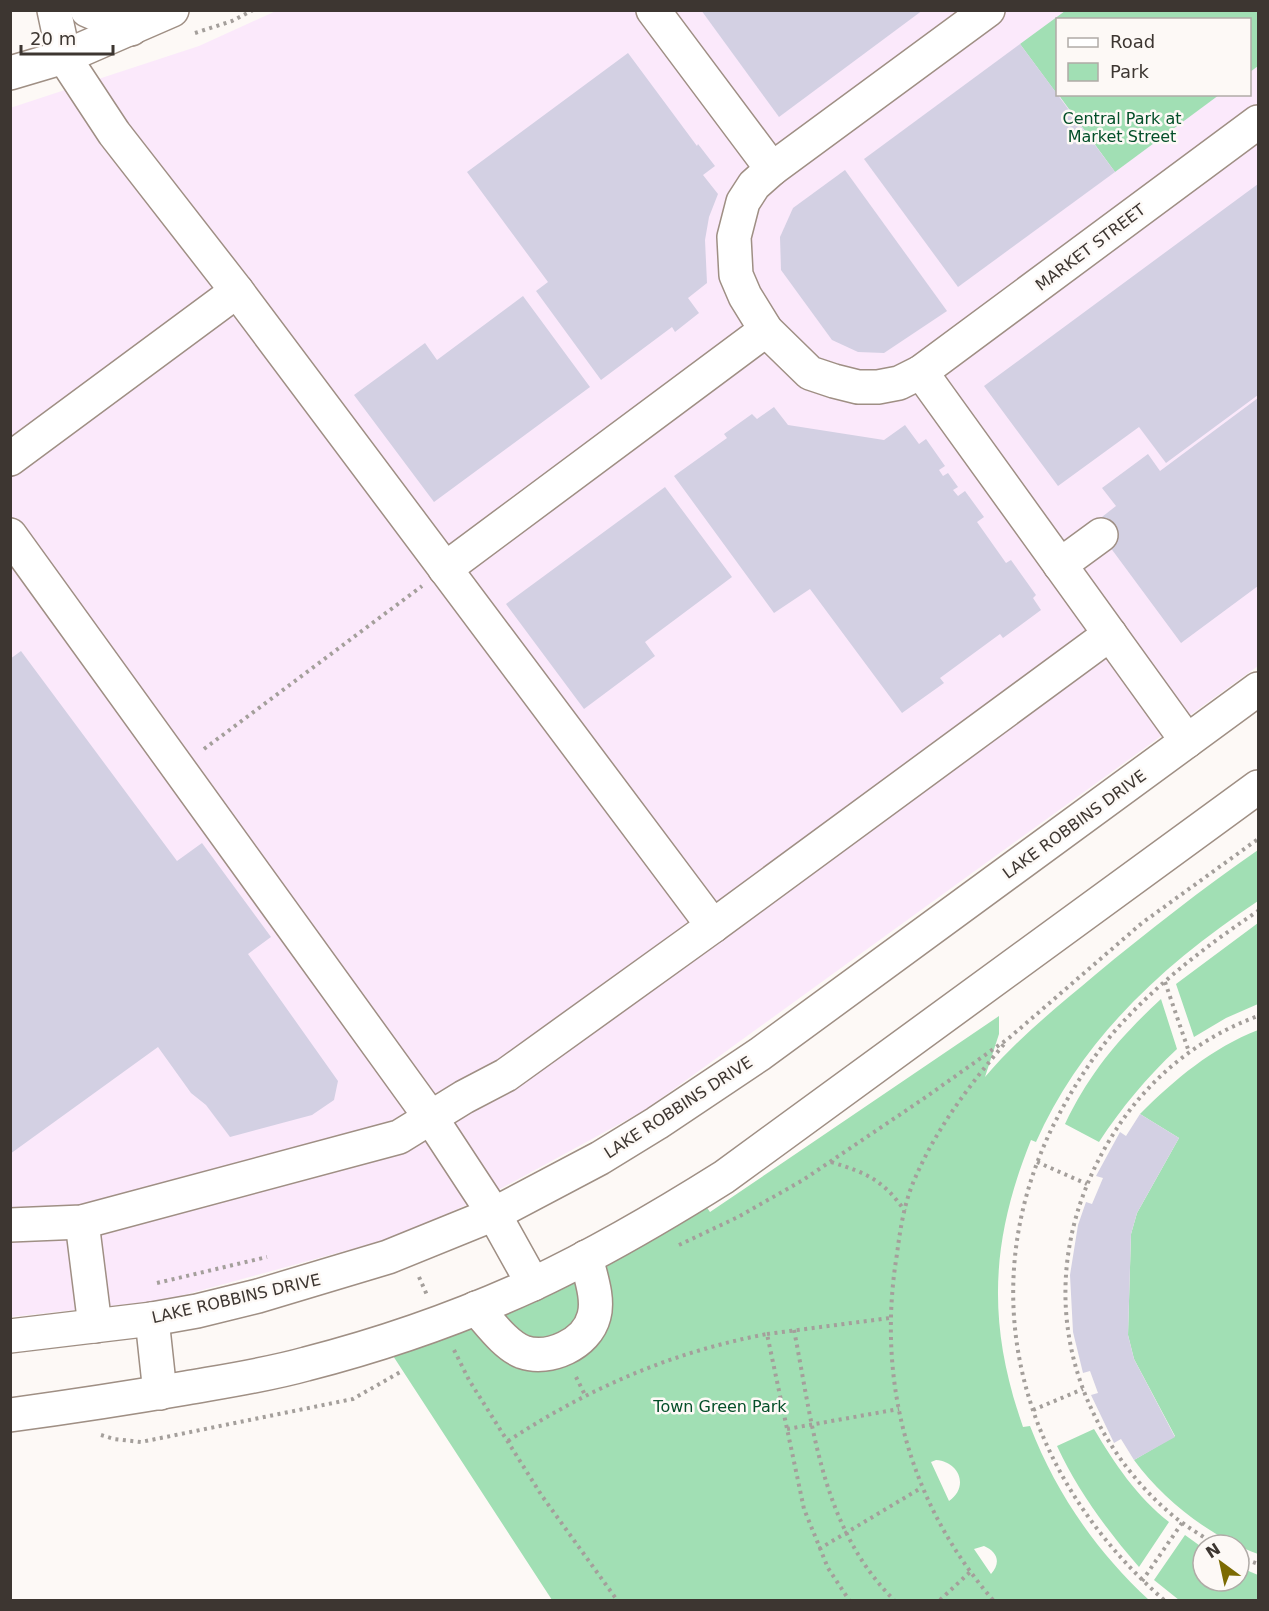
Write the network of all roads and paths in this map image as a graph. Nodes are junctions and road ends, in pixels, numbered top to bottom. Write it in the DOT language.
graph roads {
  1 [pos="54,10"];
  2 [pos="87,10"];
  3 [pos="172,10"];
  4 [pos="653,10"];
  5 [pos="988,10"];
  6 [pos="131,29"];
  7 [pos="64,57"];
  8 [pos="10,73"];
  9 [pos="1258,122"];
  10 [pos="772,169"];
  11 [pos="237,291"];
  12 [pos="766,330"];
  13 [pos="921,372"];
  14 [pos="10,459"];
  15 [pos="10,535"];
  16 [pos="1101,535"];
  17 [pos="1060,565"];
  18 [pos="445,569"];
  19 [pos="1110,634"];
  20 [pos="1258,689"];
  21 [pos="1187,741"];
  22 [pos="179,767"];
  23 [pos="1258,787"];
  24 [pos="1258,839"];
  25 [pos="1258,911"];
  26 [pos="713,926"];
  27 [pos="1165,982"];
  28 [pos="1258,1016"];
  29 [pos="1009,1038"];
  30 [pos="1188,1052"];
  31 [pos="431,1118"];
  32 [pos="831,1161"];
  33 [pos="1037,1162"];
  34 [pos="1087,1184"];
  35 [pos="905,1211"];
  36 [pos="494,1214"];
  37 [pos="82,1222"];
  38 [pos="10,1224"];
  39 [pos="676,1246"];
  40 [pos="272,1256"];
  41 [pos="586,1257"];
  42 [pos="533,1284"];
  43 [pos="148,1285"];
  44 [pos="476,1308"];
  45 [pos="890,1318"];
  46 [pos="152,1319"];
  47 [pos="95,1326"];
  48 [pos="795,1330"];
  49 [pos="498,1331"];
  50 [pos="767,1334"];
  51 [pos="10,1336"];
  52 [pos="455,1352"];
  53 [pos="1083,1389"];
  54 [pos="160,1393"];
  55 [pos="899,1409"];
  56 [pos="1033,1410"];
  57 [pos="10,1415"];
  58 [pos="813,1424"];
  59 [pos="787,1429"];
  60 [pos="508,1441"];
  61 [pos="921,1488"];
  62 [pos="1182,1523"];
  63 [pos="846,1533"];
  64 [pos="1197,1533"];
  65 [pos="819,1549"];
  66 [pos="970,1571"];
  67 [pos="1142,1581"];
  68 [pos="849,1600"];
  69 [pos="894,1600"];
  70 [pos="940,1600"];
  71 [pos="993,1600"];
  72 [pos="1164,1600"];
  1 -- 7 [label="street"];
  2 -- 6 [label="street"];
  3 -- 6 [label="street"];
  4 -- 10 [label="street"];
  5 -- 10 [label="street, MARKET STREET"];
  6 -- 7 [label="street"];
  7 -- 8 [label="street"];
  7 -- 11 [label="street"];
  9 -- 13 [label="street, MARKET STREET"];
  10 -- 12 [label="street, MARKET STREET"];
  11 -- 14 [label="street"];
  11 -- 18 [label="street"];
  12 -- 13 [label="street, MARKET STREET"];
  12 -- 18 [label="street"];
  13 -- 17 [label="street"];
  15 -- 22 [label="street"];
  16 -- 17 [label="street"];
  17 -- 19 [label="street"];
  18 -- 22 [label="path"];
  18 -- 26 [label="street"];
  19 -- 21 [label="street"];
  19 -- 26 [label="street"];
  20 -- 21 [label="street, LAKE ROBBINS DRIVE"];
  21 -- 36 [label="street, LAKE ROBBINS DRIVE"];
  22 -- 31 [label="street"];
  23 -- 41 [label="street"];
  24 -- 29 [label="path"];
  25 -- 27 [label="path"];
  26 -- 31 [label="street"];
  27 -- 30 [label="path"];
  27 -- 33 [label="path"];
  28 -- 30 [label="path"];
  29 -- 32 [label="path"];
  29 -- 35 [label="path"];
  30 -- 34 [label="path"];
  31 -- 36 [label="street"];
  31 -- 37 [label="street"];
  32 -- 35 [label="path"];
  32 -- 39 [label="path"];
  33 -- 34 [label="path"];
  33 -- 56 [label="path"];
  34 -- 53 [label="path"];
  35 -- 45 [label="path"];
  36 -- 42 [label="street"];
  36 -- 46 [label="street, LAKE ROBBINS DRIVE"];
  37 -- 38 [label="street"];
  37 -- 47 [label="street"];
  40 -- 43 [label="path"];
  41 -- 42 [label="street"];
  41 -- 49 [label="street"];
  42 -- 44 [label="street"];
  44 -- 49 [label="street"];
  44 -- 54 [label="street"];
  45 -- 48 [label="path"];
  45 -- 55 [label="path"];
  46 -- 47 [label="street, LAKE ROBBINS DRIVE"];
  46 -- 54 [label="street"];
  47 -- 51 [label="street, LAKE ROBBINS DRIVE"];
  48 -- 50 [label="path"];
  48 -- 58 [label="path"];
  49 -- 52 [label="path"];
  50 -- 59 [label="path"];
  50 -- 60 [label="path"];
  53 -- 56 [label="path"];
  53 -- 62 [label="path"];
  54 -- 57 [label="street"];
  55 -- 58 [label="path"];
  55 -- 61 [label="path"];
  56 -- 67 [label="path"];
  58 -- 59 [label="path"];
  58 -- 63 [label="path"];
  59 -- 65 [label="path"];
  61 -- 63 [label="path"];
  61 -- 66 [label="path"];
  62 -- 64 [label="path"];
  62 -- 67 [label="path"];
  63 -- 65 [label="path"];
  63 -- 69 [label="path"];
  65 -- 68 [label="path"];
  66 -- 70 [label="path"];
  66 -- 71 [label="path"];
  67 -- 72 [label="path"];
}
